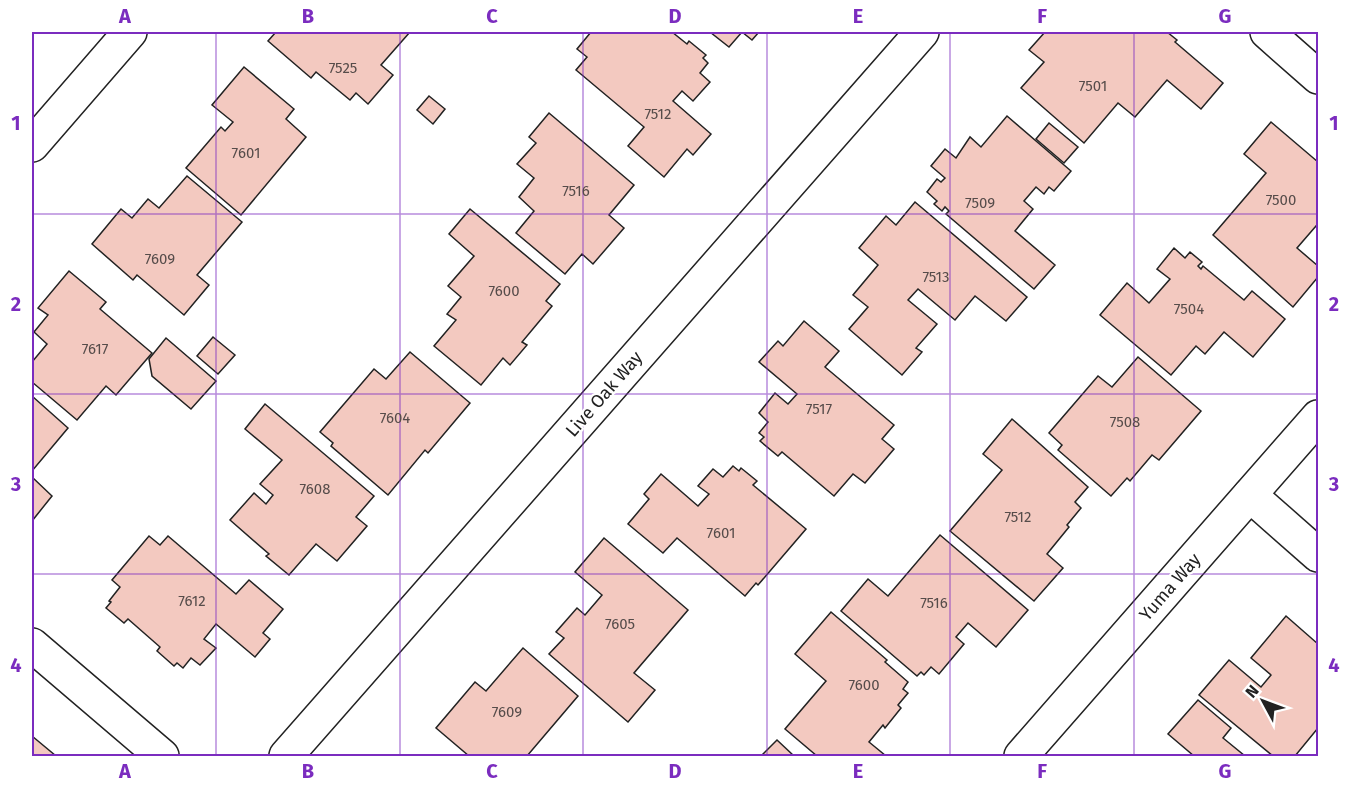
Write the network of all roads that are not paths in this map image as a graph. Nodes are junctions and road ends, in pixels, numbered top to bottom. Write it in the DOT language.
graph roads {
  1 [pos="130,32"];
  2 [pos="922,32"];
  3 [pos="1267,32"];
  4 [pos="1318,77"];
  5 [pos="32,144"];
  6 [pos="1318,417"];
  7 [pos="1250,495"];
  8 [pos="1318,555"];
  9 [pos="32,645"];
  10 [pos="162,756"];
  11 [pos="286,756"];
  12 [pos="1021,756"];
  1 -- 5 [label="street"];
  2 -- 11 [label="street, Live Oak Way"];
  3 -- 4 [label="street"];
  6 -- 7 [label="street, Yuma Way"];
  7 -- 8 [label="street"];
  7 -- 12 [label="street, Yuma Way"];
  9 -- 10 [label="street"];
}
